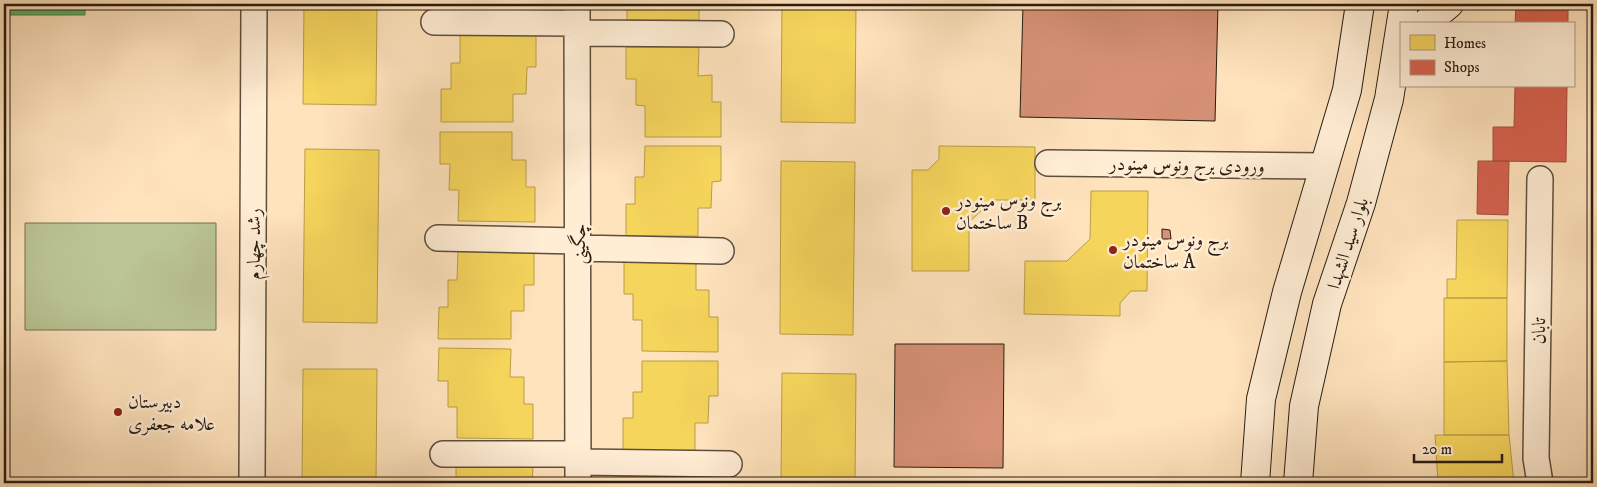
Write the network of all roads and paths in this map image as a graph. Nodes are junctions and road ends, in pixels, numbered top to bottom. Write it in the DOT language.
graph roads {
  1 [pos="254,4"];
  2 [pos="1360,4"];
  3 [pos="1404,4"];
  4 [pos="1449,4"];
  5 [pos="577,20"];
  6 [pos="434,22"];
  7 [pos="1402,22"];
  8 [pos="1427,22"];
  9 [pos="720,34"];
  10 [pos="1399,46"];
  11 [pos="1048,163"];
  12 [pos="1325,166"];
  13 [pos="1540,179"];
  14 [pos="438,238"];
  15 [pos="578,244"];
  16 [pos="721,251"];
  17 [pos="443,454"];
  18 [pos="729,464"];
  19 [pos="578,467"];
  20 [pos="252,483"];
  21 [pos="1255,483"];
  22 [pos="1298,483"];
  23 [pos="1540,483"];
  1 -- 20 [label="street, رشد چهارم"];
  2 -- 12 [label="main road"];
  3 -- 7 [label="main road, بلوار سید الشهدا"];
  4 -- 8 [label="main road"];
  5 -- 6 [label="street"];
  5 -- 9 [label="street"];
  5 -- 15 [label="street, چگینی"];
  10 -- 22 [label="main road, بلوار سید الشهدا"];
  11 -- 12 [label="street, ورودی برج ونوس مینودر"];
  12 -- 21 [label="main road"];
  13 -- 23 [label="street, تابان"];
  14 -- 15 [label="street"];
  15 -- 16 [label="street"];
  15 -- 19 [label="street, چگینی"];
  17 -- 19 [label="street"];
  18 -- 19 [label="street"];
}
